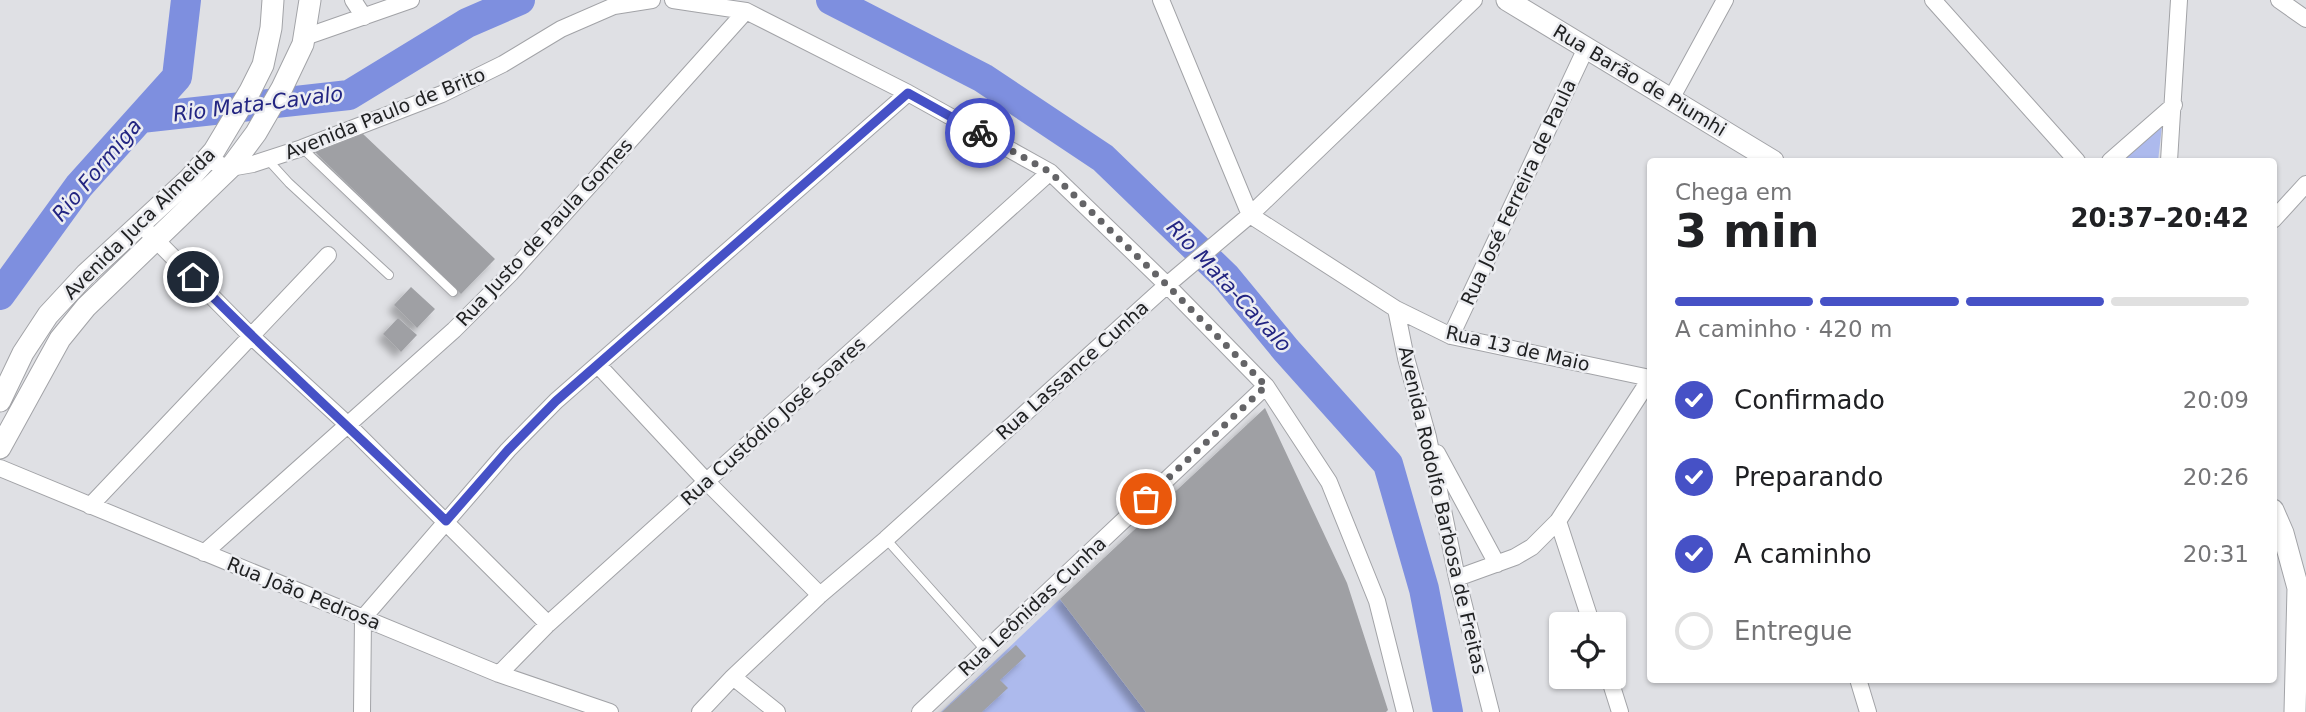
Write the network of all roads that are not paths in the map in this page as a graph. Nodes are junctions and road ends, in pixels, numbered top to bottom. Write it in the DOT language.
graph roads {
  1 [pos="273,0"];
  2 [pos="310,0"];
  3 [pos="353,0"];
  4 [pos="411,0"];
  5 [pos="652,0"];
  6 [pos="673,0"];
  7 [pos="1161,0"];
  8 [pos="1474,0"];
  9 [pos="1507,0"];
  10 [pos="1726,0"];
  11 [pos="1934,0"];
  12 [pos="2179,0"];
  13 [pos="2279,0"];
  14 [pos="746,11"];
  15 [pos="364,17"];
  16 [pos="2306,19"];
  17 [pos="304,41"];
  18 [pos="1586,48"];
  19 [pos="908,93"];
  20 [pos="1671,99"];
  21 [pos="2174,105"];
  22 [pos="302,148"];
  23 [pos="210,156"];
  24 [pos="1768,158"];
  25 [pos="2074,158"];
  26 [pos="2113,158"];
  27 [pos="2169,158"];
  28 [pos="268,160"];
  29 [pos="230,168"];
  30 [pos="1050,172"];
  31 [pos="2306,184"];
  32 [pos="1250,215"];
  33 [pos="2277,216"];
  34 [pos="147,231"];
  35 [pos="328,255"];
  36 [pos="389,275"];
  37 [pos="1167,285"];
  38 [pos="453,292"];
  39 [pos="1396,309"];
  40 [pos="250,335"];
  41 [pos="1451,336"];
  42 [pos="598,365"];
  43 [pos="1647,377"];
  44 [pos="1647,383"];
  45 [pos="1266,386"];
  46 [pos="0,401"];
  47 [pos="348,425"];
  48 [pos="1428,436"];
  49 [pos="0,448"];
  50 [pos="0,468"];
  51 [pos="706,481"];
  52 [pos="90,506"];
  53 [pos="446,521"];
  54 [pos="1558,521"];
  55 [pos="2278,534"];
  56 [pos="886,539"];
  57 [pos="204,552"];
  58 [pos="1497,565"];
  59 [pos="1457,578"];
  60 [pos="820,595"];
  61 [pos="1588,612"];
  62 [pos="363,618"];
  63 [pos="548,624"];
  64 [pos="985,650"];
  65 [pos="499,674"];
  66 [pos="733,677"];
  67 [pos="1859,683"];
  68 [pos="1613,689"];
  69 [pos="362,712"];
  70 [pos="610,712"];
  71 [pos="700,712"];
  72 [pos="778,712"];
  73 [pos="920,712"];
  74 [pos="1405,712"];
  75 [pos="1491,712"];
  76 [pos="1620,712"];
  77 [pos="1868,712"];
  78 [pos="2295,712"];
  1 -- 23 [label="street, Avenida Juca Almeida"];
  2 -- 17 [label="street, Avenida Juca Almeida"];
  3 -- 15 [label="street"];
  4 -- 15 [label="street"];
  5 -- 22 [label="street, Avenida Paulo de Brito"];
  6 -- 14 [label="street"];
  7 -- 32 [label="street"];
  8 -- 32 [label="street, Rua Lassance Cunha"];
  9 -- 18 [label="street, Rua Barão de Piumhi"];
  10 -- 20 [label="street"];
  11 -- 25 [label="street"];
  12 -- 21 [label="street"];
  13 -- 16 [label="street"];
  14 -- 19 [label="street"];
  14 -- 47 [label="street, Rua Justo de Paula Gomes"];
  15 -- 17 [label="street"];
  17 -- 29 [label="street, Avenida Juca Almeida"];
  18 -- 20 [label="street, Rua Barão de Piumhi"];
  18 -- 41 [label="street, Rua José Ferreira de Paula"];
  19 -- 30 [label="street"];
  19 -- 42 [label="street"];
  20 -- 24 [label="street, Rua Barão de Piumhi"];
  21 -- 26 [label="street"];
  21 -- 27 [label="street"];
  22 -- 28 [label="street, Avenida Paulo de Brito"];
  22 -- 38 [label="lane"];
  23 -- 29 [label="street"];
  23 -- 34 [label="street, Avenida Juca Almeida"];
  28 -- 29 [label="street, Avenida Paulo de Brito"];
  28 -- 36 [label="lane"];
  29 -- 34 [label="street, Avenida Juca Almeida"];
  30 -- 37 [label="street"];
  30 -- 51 [label="street, Rua Custódio José Soares"];
  31 -- 33 [label="street"];
  32 -- 37 [label="street, Rua Lassance Cunha"];
  32 -- 39 [label="street, Rua 13 de Maio"];
  34 -- 40 [label="street"];
  34 -- 46 [label="street, Avenida Juca Almeida"];
  34 -- 49 [label="street, Avenida Juca Almeida"];
  35 -- 40 [label="street"];
  37 -- 45 [label="street"];
  37 -- 56 [label="street, Rua Lassance Cunha"];
  39 -- 41 [label="street, Rua 13 de Maio"];
  39 -- 48 [label="street, Avenida Rodolfo Barbosa de Freitas"];
  40 -- 47 [label="street"];
  40 -- 52 [label="street"];
  41 -- 43 [label="street, Rua 13 de Maio"];
  42 -- 51 [label="street"];
  42 -- 53 [label="street"];
  44 -- 54 [label="street"];
  45 -- 64 [label="street, Rua Leônidas Cunha"];
  45 -- 74 [label="street"];
  47 -- 53 [label="street"];
  47 -- 57 [label="street, Rua Justo de Paula Gomes"];
  48 -- 58 [label="street"];
  48 -- 59 [label="street, Avenida Rodolfo Barbosa de Freitas"];
  50 -- 52 [label="street, Rua João Pedrosa"];
  51 -- 60 [label="street"];
  51 -- 63 [label="street, Rua Custódio José Soares"];
  52 -- 57 [label="street, Rua João Pedrosa"];
  53 -- 62 [label="street"];
  53 -- 63 [label="street"];
  54 -- 58 [label="street"];
  54 -- 61 [label="street"];
  55 -- 78 [label="street"];
  56 -- 60 [label="street, Rua Lassance Cunha"];
  56 -- 64 [label="lane"];
  57 -- 62 [label="street, Rua João Pedrosa"];
  58 -- 59 [label="street"];
  59 -- 75 [label="street, Avenida Rodolfo Barbosa de Freitas"];
  60 -- 66 [label="street, Rua Lassance Cunha"];
  62 -- 65 [label="street, Rua João Pedrosa"];
  62 -- 69 [label="street"];
  63 -- 65 [label="street, Rua Custódio José Soares"];
  64 -- 73 [label="street, Rua Leônidas Cunha"];
  65 -- 70 [label="street, Rua João Pedrosa"];
  66 -- 71 [label="street, Rua Lassance Cunha"];
  66 -- 72 [label="street"];
  67 -- 77 [label="street"];
  68 -- 76 [label="street"];
}
